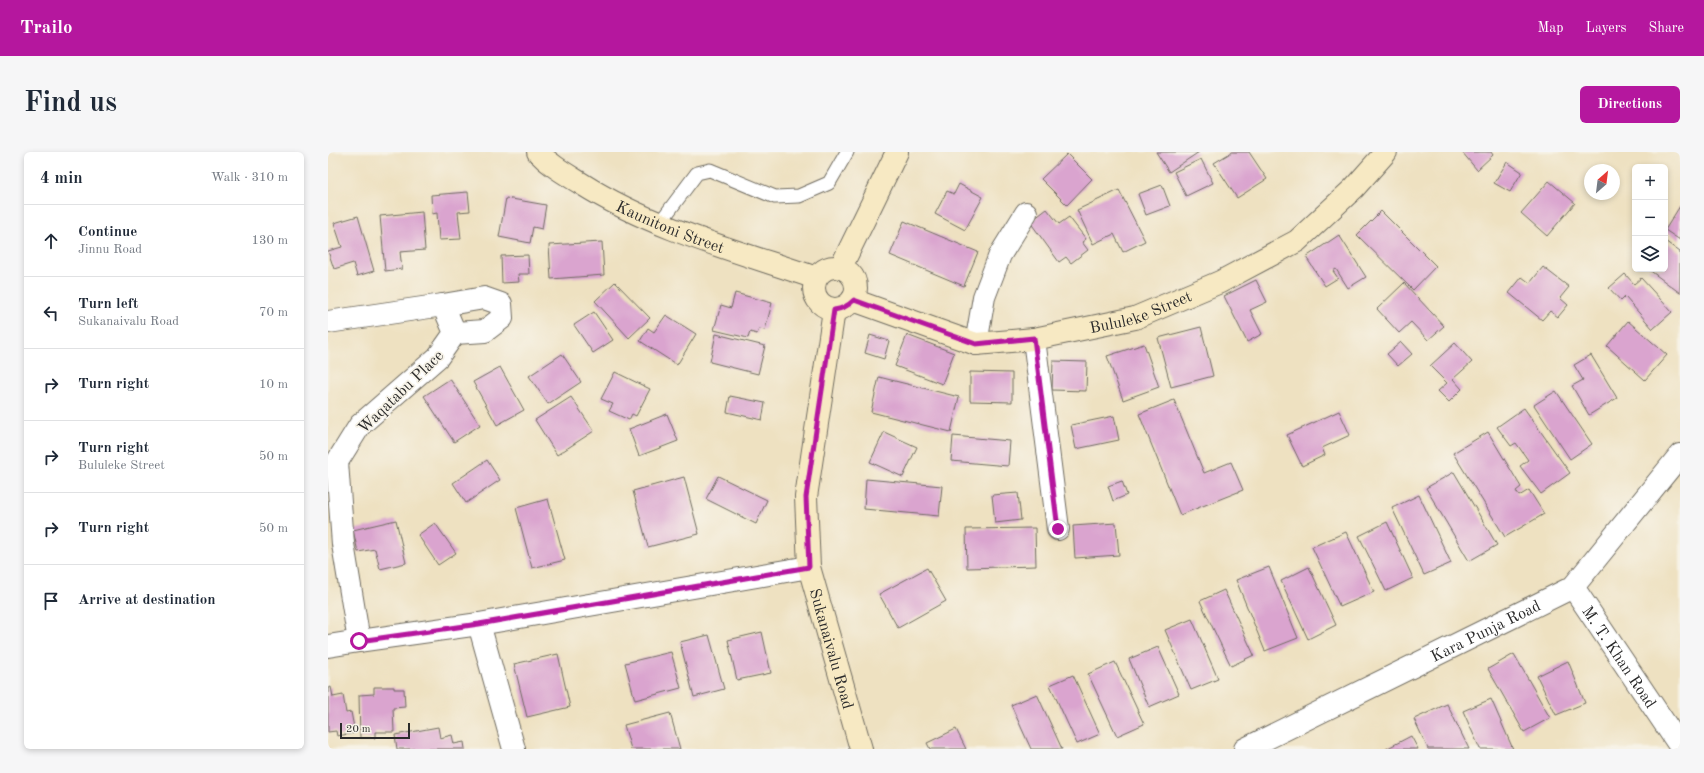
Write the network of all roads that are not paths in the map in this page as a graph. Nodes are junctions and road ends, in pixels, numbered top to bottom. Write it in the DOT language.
graph roads {
  1 [pos="538,152"];
  2 [pos="847,152"];
  3 [pos="897,152"];
  4 [pos="1386,152"];
  5 [pos="1026,213"];
  6 [pos="659,224"];
  7 [pos="841,268"];
  8 [pos="816,278"];
  9 [pos="854,300"];
  10 [pos="443,305"];
  11 [pos="834,310"];
  12 [pos="328,322"];
  13 [pos="456,333"];
  14 [pos="1034,338"];
  15 [pos="976,344"];
  16 [pos="1680,454"];
  17 [pos="333,462"];
  18 [pos="1058,529"];
  19 [pos="809,567"];
  20 [pos="1573,587"];
  21 [pos="479,624"];
  22 [pos="359,641"];
  23 [pos="328,646"];
  24 [pos="1274,743"];
  25 [pos="1680,746"];
  26 [pos="514,749"];
  27 [pos="861,749"];
  28 [pos="1245,749"];
  1 -- 6 [label="street, Kaunitoni Street"];
  2 -- 6 [label="lane"];
  3 -- 7 [label="street"];
  4 -- 14 [label="street, Bululeke Street"];
  5 -- 15 [label="street"];
  6 -- 8 [label="street, Kaunitoni Street"];
  7 -- 8 [label="street"];
  7 -- 9 [label="street"];
  8 -- 11 [label="street"];
  9 -- 11 [label="street"];
  9 -- 15 [label="street, Bululeke Street"];
  10 -- 12 [label="street"];
  10 -- 13 [label="street"];
  10 -- 13 [label="street"];
  11 -- 19 [label="street, Sukanaivalu Road"];
  13 -- 17 [label="street, Waqatabu Place"];
  14 -- 15 [label="street, Bululeke Street"];
  14 -- 18 [label="street"];
  16 -- 20 [label="street, Kara Punja Road"];
  17 -- 22 [label="street, Waqatabu Place"];
  19 -- 21 [label="street"];
  19 -- 27 [label="street, Sukanaivalu Road"];
  20 -- 24 [label="street, Kara Punja Road"];
  20 -- 25 [label="street, M. T. Khan Road"];
  21 -- 22 [label="street"];
  21 -- 26 [label="street"];
  22 -- 23 [label="street"];
  24 -- 28 [label="street, Kara Punja Road"];
}
